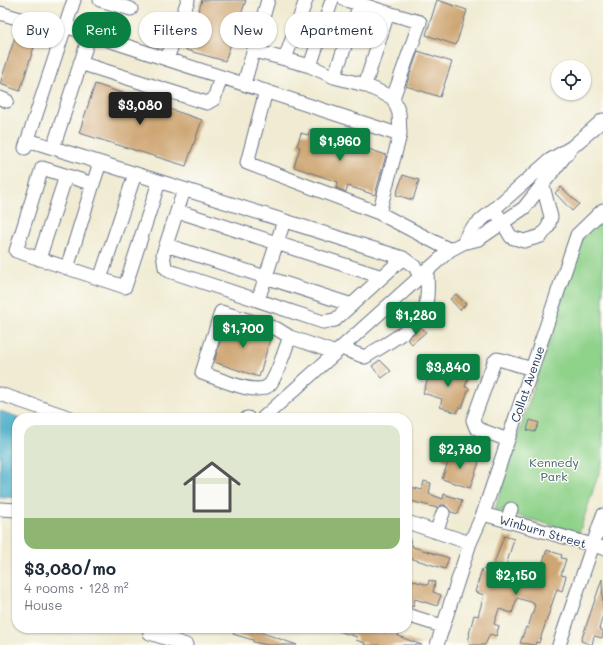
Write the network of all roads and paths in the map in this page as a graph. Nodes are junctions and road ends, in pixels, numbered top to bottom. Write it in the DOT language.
graph roads {
  1 [pos="74,0"];
  2 [pos="100,0"];
  3 [pos="188,0"];
  4 [pos="268,0"];
  5 [pos="306,0"];
  6 [pos="332,0"];
  7 [pos="345,0"];
  8 [pos="360,4"];
  9 [pos="131,10"];
  10 [pos="388,13"];
  11 [pos="1,18"];
  12 [pos="12,20"];
  13 [pos="64,29"];
  14 [pos="72,31"];
  15 [pos="131,47"];
  16 [pos="58,48"];
  17 [pos="85,48"];
  18 [pos="254,51"];
  19 [pos="167,59"];
  20 [pos="285,59"];
  21 [pos="80,63"];
  22 [pos="310,66"];
  23 [pos="221,77"];
  24 [pos="334,77"];
  25 [pos="244,84"];
  26 [pos="365,85"];
  27 [pos="266,92"];
  28 [pos="393,98"];
  29 [pos="603,120"];
  30 [pos="400,135"];
  31 [pos="572,147"];
  32 [pos="53,148"];
  33 [pos="100,163"];
  34 [pos="135,174"];
  35 [pos="66,176"];
  36 [pos="159,182"];
  37 [pos="93,184"];
  38 [pos="543,186"];
  39 [pos="184,190"];
  40 [pos="495,208"];
  41 [pos="603,210"];
  42 [pos="177,211"];
  43 [pos="380,213"];
  44 [pos="284,221"];
  45 [pos="502,224"];
  46 [pos="277,243"];
  47 [pos="463,243"];
  48 [pos="166,245"];
  49 [pos="450,250"];
  50 [pos="403,258"];
  51 [pos="39,259"];
  52 [pos="67,268"];
  53 [pos="424,273"];
  54 [pos="266,277"];
  55 [pos="382,278"];
  56 [pos="100,279"];
  57 [pos="258,300"];
  58 [pos="352,305"];
  59 [pos="290,337"];
  60 [pos="338,350"];
  61 [pos="532,369"];
  62 [pos="0,394"];
  63 [pos="56,413"];
  64 [pos="269,413"];
  65 [pos="508,440"];
  66 [pos="0,509"];
  67 [pos="12,510"];
  68 [pos="443,513"];
  69 [pos="483,514"];
  70 [pos="603,515"];
  71 [pos="412,524"];
  72 [pos="436,532"];
  73 [pos="470,543"];
  74 [pos="598,547"];
  75 [pos="412,617"];
  76 [pos="442,626"];
  77 [pos="157,633"];
  78 [pos="186,645"];
  79 [pos="437,645"];
  80 [pos="559,645"];
  1 -- 13 [label="street"];
  2 -- 9 [label="street"];
  3 -- 19 [label="street"];
  4 -- 18 [label="street"];
  5 -- 20 [label="street"];
  6 -- 22 [label="street"];
  7 -- 8 [label="street"];
  8 -- 10 [label="street"];
  8 -- 24 [label="street"];
  10 -- 26 [label="street"];
  10 -- 28 [label="street"];
  11 -- 12 [label="street"];
  13 -- 14 [label="street"];
  15 -- 19 [label="street"];
  16 -- 32 [label="street"];
  17 -- 21 [label="street"];
  18 -- 20 [label="street"];
  18 -- 25 [label="street"];
  19 -- 23 [label="street"];
  20 -- 22 [label="street"];
  21 -- 23 [label="street"];
  21 -- 32 [label="street"];
  22 -- 24 [label="street"];
  23 -- 25 [label="street"];
  24 -- 26 [label="street"];
  25 -- 27 [label="street"];
  26 -- 28 [label="street"];
  27 -- 30 [label="street"];
  27 -- 43 [label="street"];
  28 -- 30 [label="street"];
  29 -- 31 [label="street"];
  30 -- 43 [label="street"];
  31 -- 38 [label="street"];
  31 -- 40 [label="street"];
  32 -- 33 [label="street"];
  33 -- 34 [label="street"];
  33 -- 37 [label="street"];
  34 -- 36 [label="street"];
  34 -- 56 [label="street"];
  35 -- 37 [label="street"];
  35 -- 51 [label="street"];
  35 -- 51 [label="street"];
  36 -- 39 [label="street"];
  36 -- 56 [label="street"];
  37 -- 52 [label="street"];
  38 -- 45 [label="street"];
  38 -- 45 [label="street"];
  39 -- 42 [label="street"];
  39 -- 44 [label="street"];
  40 -- 45 [label="street"];
  40 -- 47 [label="street"];
  41 -- 61 [label="street, Collat Avenue"];
  42 -- 46 [label="street"];
  42 -- 48 [label="street"];
  43 -- 49 [label="street"];
  44 -- 46 [label="street"];
  44 -- 50 [label="street"];
  45 -- 47 [label="street"];
  46 -- 54 [label="street"];
  46 -- 55 [label="street"];
  47 -- 49 [label="street"];
  48 -- 54 [label="street"];
  48 -- 57 [label="street"];
  49 -- 53 [label="street"];
  50 -- 53 [label="street"];
  50 -- 55 [label="street"];
  51 -- 52 [label="street"];
  52 -- 56 [label="street"];
  53 -- 60 [label="street"];
  53 -- 60 [label="street"];
  54 -- 57 [label="street"];
  54 -- 58 [label="street"];
  55 -- 58 [label="street"];
  57 -- 58 [label="street"];
  59 -- 59 [label="street"];
  59 -- 60 [label="street"];
  60 -- 64 [label="street"];
  61 -- 65 [label="street, Collat Avenue"];
  61 -- 65 [label="street"];
  62 -- 63 [label="street"];
  65 -- 69 [label="street, Collat Avenue"];
  66 -- 67 [label="street"];
  68 -- 72 [label="street"];
  69 -- 73 [label="street, Collat Avenue"];
  69 -- 74 [label="street, Winburn Street"];
  70 -- 74 [label="street"];
  71 -- 72 [label="street"];
  72 -- 73 [label="street"];
  73 -- 76 [label="street, Collat Avenue"];
  74 -- 80 [label="street"];
  75 -- 76 [label="street"];
  76 -- 79 [label="street, Collat Avenue"];
  77 -- 78 [label="street"];
}
